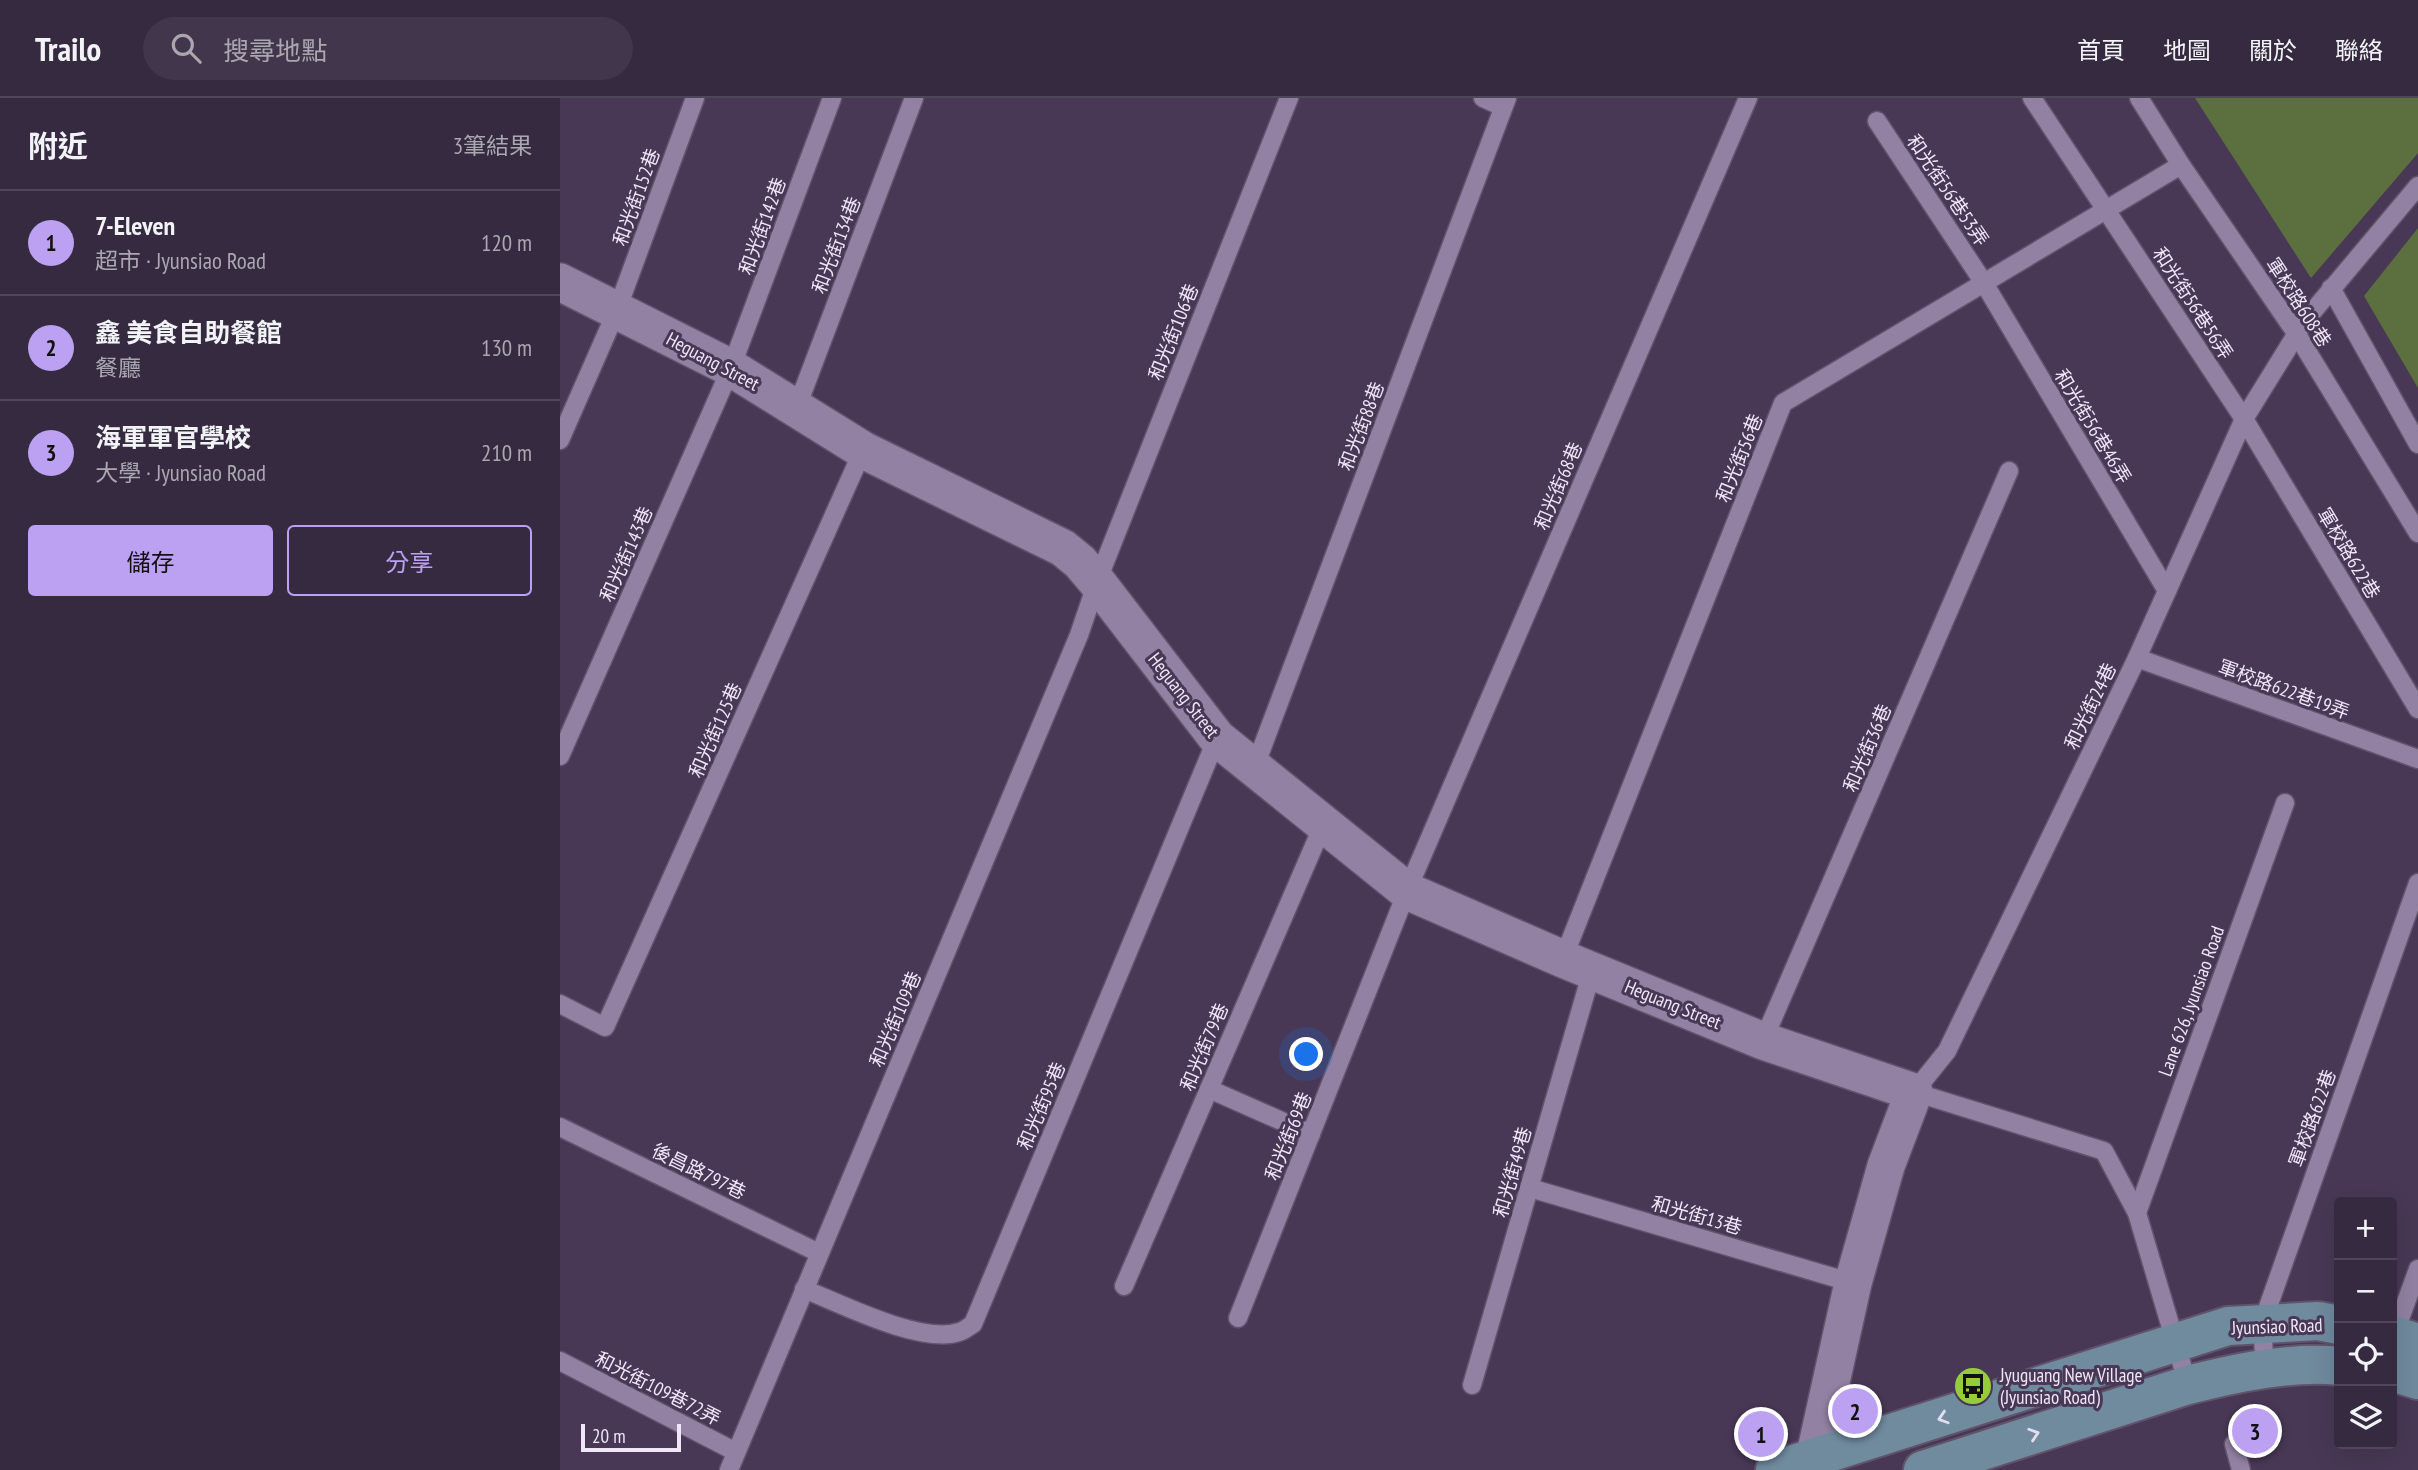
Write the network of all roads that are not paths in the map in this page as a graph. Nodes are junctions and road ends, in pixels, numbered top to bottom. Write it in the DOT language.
graph roads {
  1 [pos="695,98"];
  2 [pos="832,98"];
  3 [pos="914,98"];
  4 [pos="1289,98"];
  5 [pos="1483,98"];
  6 [pos="1748,98"];
  7 [pos="2032,98"];
  8 [pos="2139,98"];
  9 [pos="1505,103"];
  10 [pos="1877,121"];
  11 [pos="2181,165"];
  12 [pos="2418,186"];
  13 [pos="2107,209"];
  14 [pos="560,282"];
  15 [pos="1984,283"];
  16 [pos="2331,288"];
  17 [pos="617,310"];
  18 [pos="2296,333"];
  19 [pos="731,368"];
  20 [pos="797,407"];
  21 [pos="2244,419"];
  22 [pos="560,440"];
  23 [pos="2418,444"];
  24 [pos="863,450"];
  25 [pos="2009,471"];
  26 [pos="2418,533"];
  27 [pos="1097,582"];
  28 [pos="2167,591"];
  29 [pos="2137,658"];
  30 [pos="2418,709"];
  31 [pos="1217,738"];
  32 [pos="560,756"];
  33 [pos="2418,759"];
  34 [pos="1254,769"];
  35 [pos="2285,803"];
  36 [pos="1323,825"];
  37 [pos="2418,883"];
  38 [pos="1407,891"];
  39 [pos="1578,965"];
  40 [pos="560,1004"];
  41 [pos="1763,1041"];
  42 [pos="1209,1089"];
  43 [pos="1914,1092"];
  44 [pos="560,1128"];
  45 [pos="1311,1134"];
  46 [pos="1530,1188"];
  47 [pos="2137,1213"];
  48 [pos="819,1253"];
  49 [pos="2418,1269"];
  50 [pos="1853,1283"];
  51 [pos="1124,1286"];
  52 [pos="804,1289"];
  53 [pos="1238,1318"];
  54 [pos="2262,1324"];
  55 [pos="2334,1324"];
  56 [pos="2175,1343"];
  57 [pos="2397,1346"];
  58 [pos="560,1361"];
  59 [pos="2334,1365"];
  60 [pos="2265,1370"];
  61 [pos="2418,1380"];
  62 [pos="1472,1385"];
  63 [pos="2188,1385"];
  64 [pos="2234,1444"];
  65 [pos="736,1452"];
  66 [pos="1815,1465"];
  67 [pos="729,1470"];
  68 [pos="1775,1470"];
  69 [pos="1923,1470"];
  70 [pos="2241,1470"];
  1 -- 17 [label="lane, 和光街152巷"];
  2 -- 19 [label="lane, 和光街142巷"];
  3 -- 20 [label="lane, 和光街134巷"];
  4 -- 27 [label="lane, 和光街106巷"];
  5 -- 9 [label="lane"];
  6 -- 38 [label="lane, 和光街68巷"];
  7 -- 13 [label="lane, 和光街56巷56弄"];
  8 -- 11 [label="lane, 軍校路608巷"];
  9 -- 34 [label="lane, 和光街88巷"];
  10 -- 15 [label="lane, 和光街56巷53弄"];
  11 -- 13 [label="lane, 和光街56巷"];
  11 -- 18 [label="lane, 軍校路608巷"];
  12 -- 16 [label="lane, 和光街24巷"];
  13 -- 15 [label="lane, 和光街56巷"];
  13 -- 21 [label="lane, 和光街56巷56弄"];
  14 -- 17 [label="street, Heguang Street"];
  15 -- 28 [label="lane, 和光街56巷46弄"];
  15 -- 39 [label="lane, 和光街56巷"];
  16 -- 18 [label="lane, 和光街24巷"];
  16 -- 23 [label="lane"];
  17 -- 19 [label="street, Heguang Street"];
  17 -- 22 [label="lane, 和光街152巷"];
  18 -- 21 [label="lane, 和光街24巷"];
  18 -- 26 [label="lane, 軍校路608巷"];
  19 -- 20 [label="street, Heguang Street"];
  19 -- 32 [label="lane, 和光街143巷"];
  20 -- 24 [label="street, Heguang Street"];
  21 -- 28 [label="lane, 和光街24巷"];
  21 -- 30 [label="lane, 軍校路622巷"];
  24 -- 27 [label="street, Heguang Street"];
  24 -- 40 [label="lane, 和光街125巷"];
  25 -- 41 [label="lane, 和光街36巷"];
  27 -- 31 [label="street, Heguang Street"];
  27 -- 48 [label="lane, 和光街109巷"];
  28 -- 29 [label="lane, 和光街24巷"];
  29 -- 33 [label="lane, 軍校路622巷19弄"];
  29 -- 43 [label="lane, 和光街24巷"];
  31 -- 34 [label="street, Heguang Street"];
  31 -- 52 [label="lane, 和光街95巷"];
  34 -- 36 [label="street, Heguang Street"];
  35 -- 47 [label="lane, Lane 626, Jyunsiao Road"];
  36 -- 38 [label="street, Heguang Street"];
  36 -- 42 [label="lane, 和光街79巷"];
  37 -- 54 [label="lane, 軍校路622巷"];
  38 -- 39 [label="street, Heguang Street"];
  38 -- 45 [label="lane, 和光街69巷"];
  39 -- 41 [label="street, Heguang Street"];
  39 -- 46 [label="lane, 和光街49巷"];
  41 -- 43 [label="street, Heguang Street"];
  42 -- 45 [label="lane"];
  42 -- 51 [label="lane, 和光街79巷"];
  43 -- 47 [label="lane"];
  43 -- 50 [label="street"];
  44 -- 48 [label="lane, 後昌路797巷"];
  45 -- 53 [label="lane, 和光街69巷"];
  46 -- 50 [label="lane, 和光街13巷"];
  46 -- 62 [label="lane, 和光街49巷"];
  47 -- 56 [label="lane"];
  48 -- 52 [label="lane, 和光街109巷"];
  49 -- 57 [label="lane"];
  50 -- 66 [label="street"];
  52 -- 65 [label="lane, 和光街109巷"];
  54 -- 55 [label="street, Jyunsiao Road"];
  54 -- 56 [label="street, Jyunsiao Road"];
  54 -- 60 [label="lane, 軍校路622巷"];
  56 -- 63 [label="lane"];
  56 -- 66 [label="street, Jyunsiao Road, one-way"];
  57 -- 61 [label="street"];
  58 -- 65 [label="lane, 和光街109巷72弄"];
  59 -- 60 [label="street, Jyunsiao Road"];
  60 -- 63 [label="street, Jyunsiao Road"];
  69 -- 63 [label="street, Jyunsiao Road, one-way"];
  64 -- 70 [label="lane"];
  65 -- 67 [label="lane, 和光街109巷"];
  66 -- 68 [label="street, Jyunsiao Road"];
}
